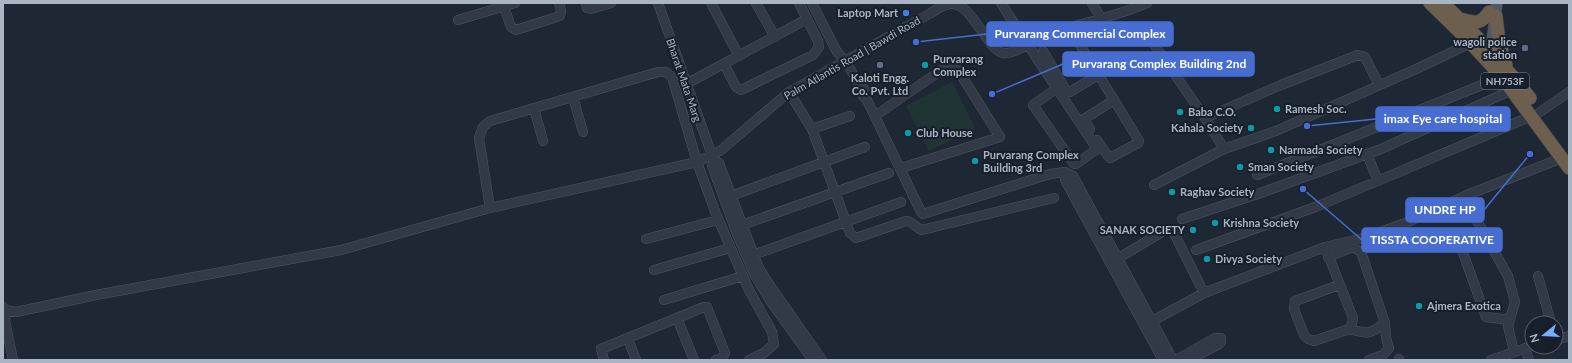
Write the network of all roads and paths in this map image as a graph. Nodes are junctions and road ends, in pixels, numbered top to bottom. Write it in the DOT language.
graph roads {
  1 [pos="515,3"];
  2 [pos="559,3"];
  3 [pos="586,3"];
  4 [pos="610,3"];
  5 [pos="658,3"];
  6 [pos="711,3"];
  7 [pos="756,3"];
  8 [pos="799,3"];
  9 [pos="812,3"];
  10 [pos="1000,3"];
  11 [pos="1092,3"];
  12 [pos="1148,3"];
  13 [pos="1430,3"];
  14 [pos="1443,3"];
  15 [pos="960,5"];
  16 [pos="504,6"];
  17 [pos="1493,8"];
  18 [pos="1101,18"];
  19 [pos="807,19"];
  20 [pos="1460,19"];
  21 [pos="458,20"];
  22 [pos="1069,27"];
  23 [pos="775,37"];
  24 [pos="1151,40"];
  25 [pos="1027,44"];
  26 [pos="1480,48"];
  27 [pos="1043,52"];
  28 [pos="739,56"];
  29 [pos="845,60"];
  30 [pos="724,64"];
  31 [pos="1505,73"];
  32 [pos="1098,75"];
  33 [pos="686,84"];
  34 [pos="1379,85"];
  35 [pos="1057,88"];
  36 [pos="1512,90"];
  37 [pos="789,92"];
  38 [pos="1569,92"];
  39 [pos="573,97"];
  40 [pos="1114,100"];
  41 [pos="534,108"];
  42 [pos="1536,114"];
  43 [pos="850,116"];
  44 [pos="875,116"];
  45 [pos="1205,118"];
  46 [pos="812,129"];
  47 [pos="583,132"];
  48 [pos="543,141"];
  49 [pos="865,147"];
  50 [pos="1224,149"];
  51 [pos="1366,154"];
  52 [pos="713,159"];
  53 [pos="1567,160"];
  54 [pos="697,162"];
  55 [pos="824,162"];
  56 [pos="901,168"];
  57 [pos="888,173"];
  58 [pos="1257,175"];
  59 [pos="1378,181"];
  60 [pos="1154,185"];
  61 [pos="836,192"];
  62 [pos="1467,195"];
  63 [pos="731,196"];
  64 [pos="1054,198"];
  65 [pos="901,202"];
  66 [pos="490,208"];
  67 [pos="1182,219"];
  68 [pos="718,220"];
  69 [pos="846,220"];
  70 [pos="742,225"];
  71 [pos="646,239"];
  72 [pos="1325,247"];
  73 [pos="730,248"];
  74 [pos="1196,250"];
  75 [pos="1462,250"];
  76 [pos="753,255"];
  77 [pos="1113,256"];
  78 [pos="1328,257"];
  79 [pos="654,270"];
  80 [pos="743,276"];
  81 [pos="1538,276"];
  82 [pos="1339,285"];
  83 [pos="1204,293"];
  84 [pos="664,300"];
  85 [pos="4,309"];
  86 [pos="1549,315"];
  87 [pos="677,318"];
  88 [pos="1509,320"];
  89 [pos="1148,323"];
  90 [pos="1385,323"];
  91 [pos="1349,329"];
  92 [pos="628,338"];
  93 [pos="1524,349"];
  94 [pos="1514,352"];
  95 [pos="13,360"];
  96 [pos="604,360"];
  97 [pos="636,360"];
  98 [pos="694,360"];
  99 [pos="716,360"];
  100 [pos="749,360"];
  101 [pos="812,360"];
  102 [pos="822,360"];
  103 [pos="1163,360"];
  104 [pos="1173,360"];
  105 [pos="1176,360"];
  106 [pos="1189,360"];
  107 [pos="1369,360"];
  108 [pos="1491,360"];
  1 -- 16 [label="street"];
  2 -- 16 [label="street"];
  3 -- 4 [label="street"];
  5 -- 33 [label="street, Bharat Mata Marg"];
  6 -- 28 [label="street"];
  7 -- 23 [label="street"];
  8 -- 19 [label="street"];
  9 -- 29 [label="street"];
  10 -- 25 [label="street"];
  11 -- 18 [label="street"];
  12 -- 18 [label="street, Palm Atlantis Road | Bawdi Road"];
  13 -- 26 [label="highway, NH753F"];
  14 -- 20 [label="highway, NH753F"];
  15 -- 25 [label="street, Palm Atlantis Road | Bawdi Road"];
  15 -- 29 [label="street, Palm Atlantis Road | Bawdi Road"];
  16 -- 21 [label="street"];
  17 -- 20 [label="highway"];
  17 -- 26 [label="main road"];
  17 -- 31 [label="highway"];
  18 -- 22 [label="street, Palm Atlantis Road | Bawdi Road"];
  19 -- 23 [label="street"];
  19 -- 30 [label="street"];
  20 -- 26 [label="highway, NH753F"];
  22 -- 25 [label="street, Palm Atlantis Road | Bawdi Road"];
  22 -- 32 [label="street"];
  23 -- 28 [label="street"];
  24 -- 45 [label="street"];
  25 -- 35 [label="street"];
  26 -- 31 [label="highway, NH753F"];
  26 -- 34 [label="street"];
  27 -- 32 [label="street"];
  28 -- 30 [label="street"];
  29 -- 37 [label="street, Palm Atlantis Road | Bawdi Road"];
  29 -- 44 [label="street"];
  30 -- 33 [label="street"];
  31 -- 36 [label="highway, NH753F"];
  31 -- 42 [label="highway, NH753F"];
  31 -- 58 [label="street"];
  32 -- 40 [label="street"];
  33 -- 52 [label="street, Bharat Mata Marg"];
  34 -- 45 [label="street"];
  34 -- 50 [label="street"];
  35 -- 35 [label="street"];
  36 -- 42 [label="highway, NH753F"];
  36 -- 51 [label="street"];
  37 -- 46 [label="street"];
  37 -- 52 [label="street, Palm Atlantis Road | Bawdi Road"];
  38 -- 42 [label="street"];
  39 -- 41 [label="street"];
  39 -- 47 [label="street"];
  39 -- 54 [label="street"];
  40 -- 40 [label="street"];
  41 -- 48 [label="street"];
  41 -- 66 [label="street"];
  42 -- 53 [label="highway, NH753F"];
  42 -- 59 [label="street"];
  43 -- 46 [label="street"];
  44 -- 56 [label="street"];
  44 -- 56 [label="street"];
  45 -- 50 [label="street"];
  46 -- 55 [label="street"];
  49 -- 55 [label="street"];
  50 -- 60 [label="street"];
  51 -- 59 [label="street"];
  51 -- 67 [label="street"];
  52 -- 54 [label="street, Palm Atlantis Road | Bawdi Road"];
  52 -- 63 [label="street"];
  52 -- 101 [label="street"];
  53 -- 62 [label="street"];
  54 -- 66 [label="street, Palm Atlantis Road | Bawdi Road"];
  54 -- 68 [label="street"];
  55 -- 61 [label="street"];
  55 -- 63 [label="street"];
  56 -- 77 [label="street"];
  57 -- 61 [label="street"];
  59 -- 74 [label="street"];
  61 -- 69 [label="street"];
  61 -- 70 [label="street"];
  62 -- 72 [label="street"];
  62 -- 88 [label="street"];
  63 -- 70 [label="street"];
  64 -- 69 [label="street"];
  65 -- 69 [label="street"];
  66 -- 85 [label="street, Palm Atlantis Road | Bawdi Road"];
  68 -- 71 [label="street"];
  68 -- 73 [label="street"];
  69 -- 76 [label="street"];
  70 -- 76 [label="street"];
  72 -- 78 [label="street"];
  72 -- 83 [label="street"];
  73 -- 79 [label="street"];
  73 -- 80 [label="street"];
  75 -- 88 [label="street"];
  76 -- 102 [label="street"];
  77 -- 83 [label="street"];
  77 -- 89 [label="street"];
  78 -- 82 [label="street"];
  78 -- 90 [label="street"];
  80 -- 84 [label="street"];
  80 -- 100 [label="street"];
  81 -- 86 [label="street"];
  82 -- 91 [label="street"];
  82 -- 91 [label="street"];
  83 -- 89 [label="street"];
  85 -- 95 [label="street"];
  87 -- 92 [label="street"];
  87 -- 98 [label="street"];
  87 -- 99 [label="street"];
  88 -- 94 [label="street"];
  89 -- 103 [label="street"];
  89 -- 104 [label="street"];
  90 -- 91 [label="street"];
  90 -- 107 [label="street"];
  92 -- 96 [label="street"];
  92 -- 97 [label="street"];
  93 -- 94 [label="street"];
  94 -- 108 [label="street"];
  105 -- 106 [label="street"];
}
